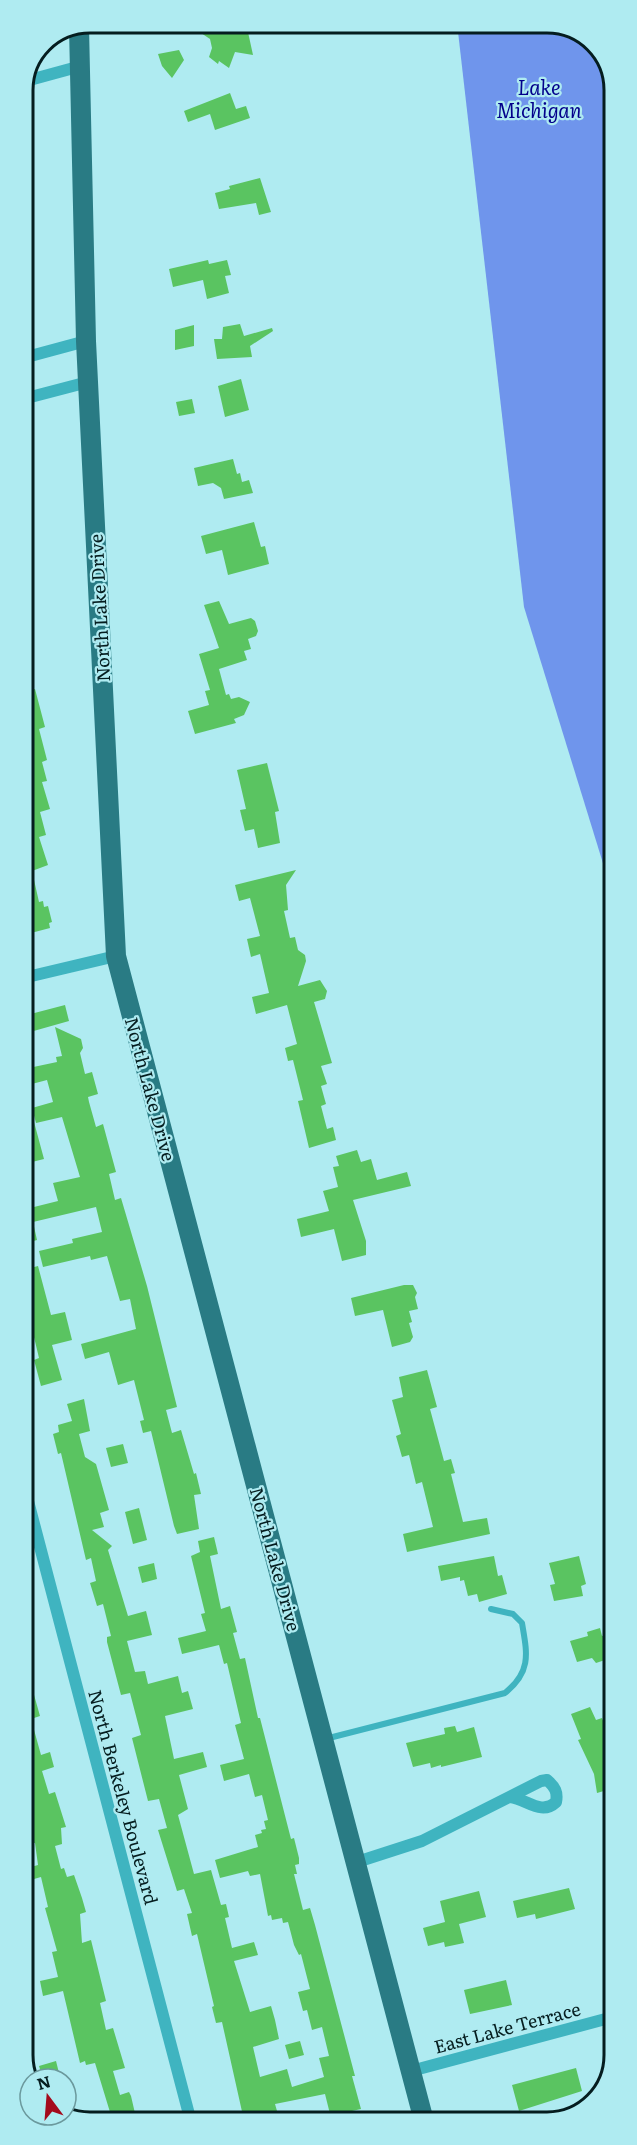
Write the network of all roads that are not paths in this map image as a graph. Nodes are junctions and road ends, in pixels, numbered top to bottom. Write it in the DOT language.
graph roads {
  1 [pos="79,34"];
  2 [pos="81,66"];
  3 [pos="34,79"];
  4 [pos="86,341"];
  5 [pos="33,355"];
  6 [pos="88,382"];
  7 [pos="33,396"];
  8 [pos="116,956"];
  9 [pos="33,976"];
  10 [pos="33,1520"];
  11 [pos="491,1609"];
  12 [pos="324,1739"];
  13 [pos="510,1797"];
  14 [pos="357,1862"];
  15 [pos="604,2019"];
  16 [pos="411,2071"];
  17 [pos="188,2112"];
  18 [pos="422,2112"];
  1 -- 2 [label="main road, North Lake Drive"];
  2 -- 3 [label="street"];
  2 -- 4 [label="main road, North Lake Drive"];
  4 -- 5 [label="street"];
  4 -- 6 [label="main road, North Lake Drive"];
  6 -- 7 [label="street"];
  6 -- 8 [label="main road, North Lake Drive"];
  8 -- 9 [label="street"];
  8 -- 12 [label="main road, North Lake Drive"];
  10 -- 17 [label="street, North Berkeley Boulevard"];
  11 -- 12 [label="lane"];
  12 -- 14 [label="main road, North Lake Drive"];
  13 -- 14 [label="street"];
  14 -- 16 [label="main road, North Lake Drive"];
  15 -- 16 [label="street, East Lake Terrace"];
  16 -- 18 [label="main road, North Lake Drive"];
}
